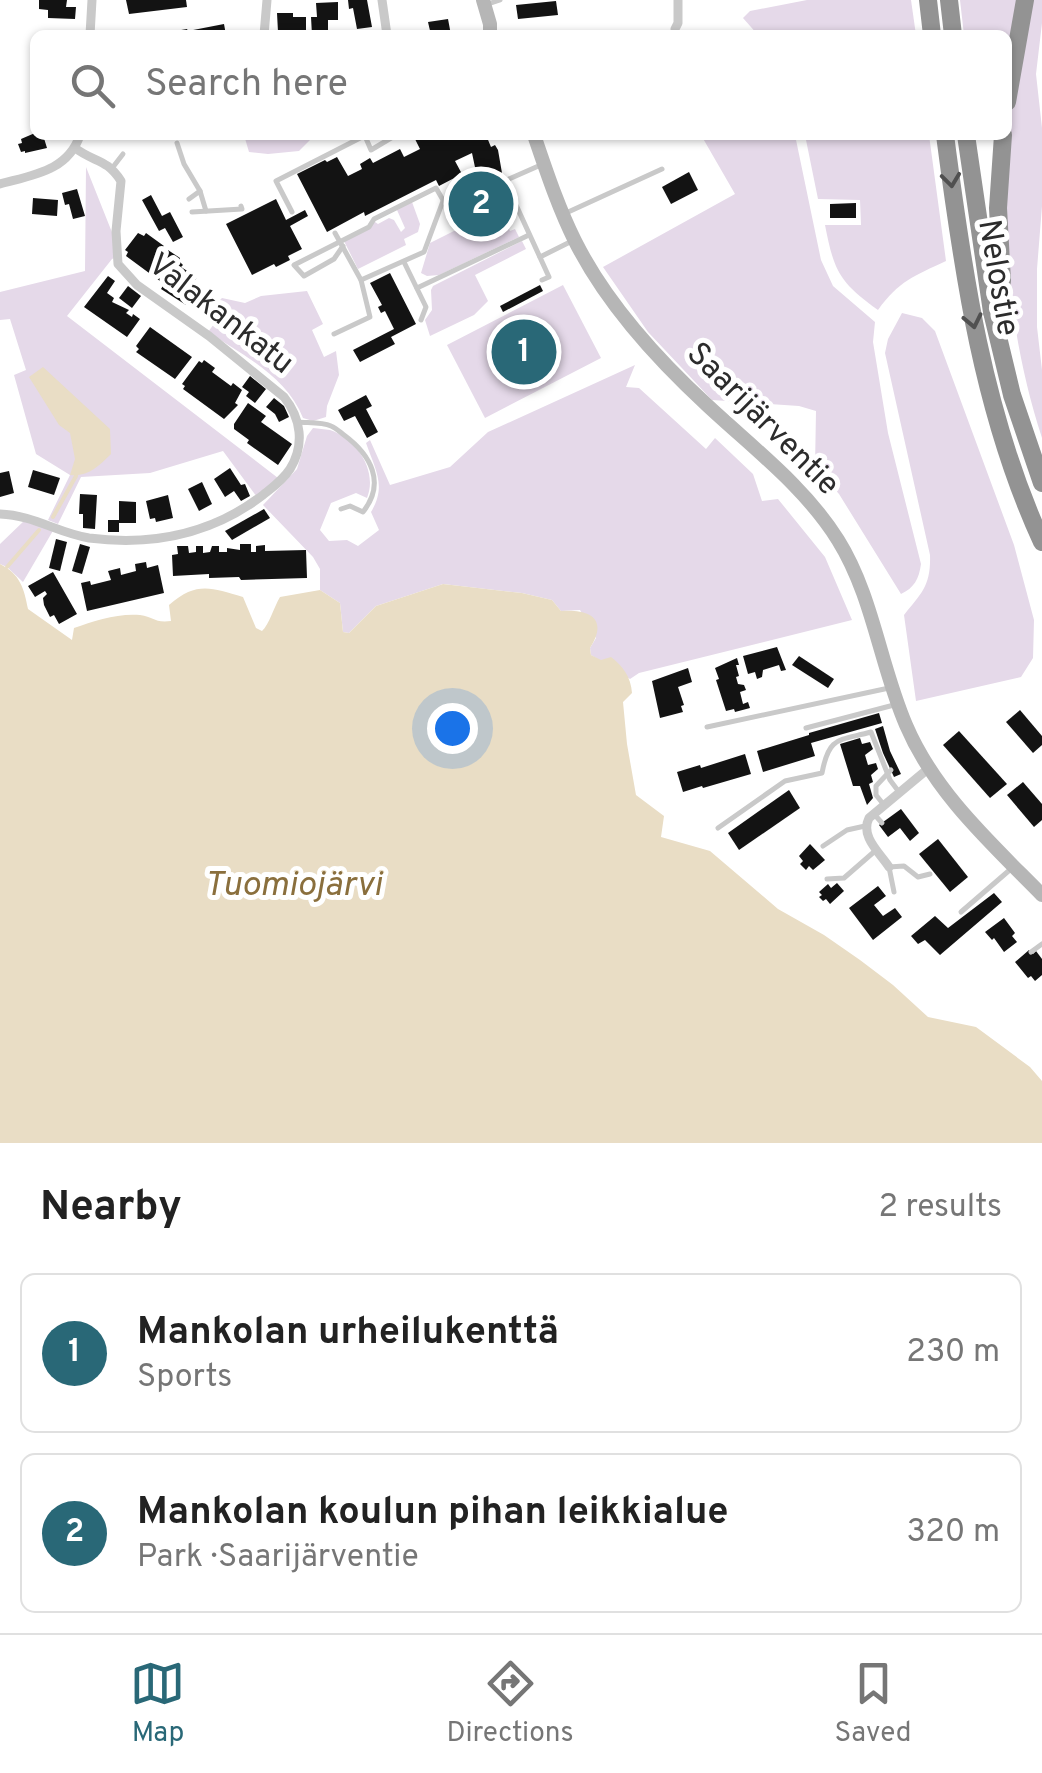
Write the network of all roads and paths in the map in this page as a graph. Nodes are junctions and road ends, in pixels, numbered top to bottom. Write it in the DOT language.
graph roads {
  1 [pos="92,0"];
  2 [pos="266,0"];
  3 [pos="382,0"];
  4 [pos="678,0"];
  5 [pos="928,0"];
  6 [pos="948,0"];
  7 [pos="1025,0"];
  8 [pos="489,2"];
  9 [pos="675,29"];
  10 [pos="90,30"];
  11 [pos="264,30"];
  12 [pos="386,30"];
  13 [pos="494,30"];
  14 [pos="931,30"];
  15 [pos="952,30"];
  16 [pos="1012,74"];
  17 [pos="78,140"];
  18 [pos="357,140"];
  19 [pos="367,140"];
  20 [pos="388,140"];
  21 [pos="534,140"];
  22 [pos="946,140"];
  23 [pos="967,140"];
  24 [pos="1002,140"];
  25 [pos="177,143"];
  26 [pos="74,148"];
  27 [pos="123,154"];
  28 [pos="537,167"];
  29 [pos="113,168"];
  30 [pos="662,169"];
  31 [pos="508,181"];
  32 [pos="0,184"];
  33 [pos="200,191"];
  34 [pos="189,199"];
  35 [pos="443,201"];
  36 [pos="241,206"];
  37 [pos="206,211"];
  38 [pos="192,212"];
  39 [pos="292,212"];
  40 [pos="563,214"];
  41 [pos="336,233"];
  42 [pos="529,236"];
  43 [pos="574,240"];
  44 [pos="342,243"];
  45 [pos="540,258"];
  46 [pos="404,262"];
  47 [pos="362,280"];
  48 [pos="542,280"];
  49 [pos="417,288"];
  50 [pos="992,312"];
  51 [pos="421,320"];
  52 [pos="334,334"];
  53 [pos="298,422"];
  54 [pos="1042,483"];
  55 [pos="342,509"];
  56 [pos="0,514"];
  57 [pos="1042,542"];
  58 [pos="892,687"];
  59 [pos="897,704"];
  60 [pos="706,727"];
  61 [pos="806,728"];
  62 [pos="928,768"];
  63 [pos="889,772"];
  64 [pos="900,792"];
  65 [pos="884,806"];
  66 [pos="874,814"];
  67 [pos="882,823"];
  68 [pos="865,826"];
  69 [pos="718,828"];
  70 [pos="823,846"];
  71 [pos="877,849"];
  72 [pos="1014,866"];
  73 [pos="889,867"];
  74 [pos="930,874"];
  75 [pos="827,879"];
  76 [pos="894,892"];
  77 [pos="1042,894"];
  78 [pos="962,912"];
  79 [pos="1042,944"];
  80 [pos="1031,952"];
  1 -- 10 [label="street"];
  2 -- 11 [label="street"];
  3 -- 12 [label="street"];
  4 -- 9 [label="street"];
  5 -- 14 [label="highway"];
  6 -- 15 [label="highway"];
  7 -- 16 [label="highway"];
  8 -- 13 [label="main road"];
  17 -- 26 [label="street"];
  18 -- 39 [label="lane"];
  19 -- 20 [label="lane"];
  21 -- 28 [label="main road, Saarijärventie"];
  22 -- 57 [label="highway, Nelostie, one-way"];
  23 -- 50 [label="highway, Nelostie"];
  24 -- 50 [label="highway"];
  25 -- 33 [label="lane"];
  26 -- 29 [label="street"];
  26 -- 32 [label="street"];
  27 -- 29 [label="lane"];
  28 -- 31 [label="lane"];
  28 -- 40 [label="main road, Saarijärventie"];
  29 -- 53 [label="street, Valakankatu"];
  30 -- 40 [label="lane"];
  31 -- 35 [label="lane"];
  31 -- 42 [label="lane"];
  33 -- 34 [label="lane"];
  33 -- 37 [label="lane"];
  35 -- 44 [label="lane"];
  35 -- 46 [label="lane"];
  36 -- 37 [label="lane"];
  37 -- 38 [label="lane"];
  40 -- 43 [label="main road, Saarijärventie"];
  41 -- 44 [label="lane"];
  42 -- 45 [label="lane"];
  42 -- 49 [label="lane"];
  43 -- 45 [label="lane"];
  43 -- 58 [label="main road, Saarijärventie"];
  44 -- 44 [label="lane"];
  44 -- 47 [label="lane"];
  45 -- 48 [label="lane"];
  46 -- 47 [label="lane"];
  46 -- 49 [label="lane"];
  47 -- 52 [label="lane"];
  49 -- 51 [label="lane"];
  50 -- 54 [label="highway, Nelostie"];
  53 -- 55 [label="lane"];
  53 -- 56 [label="street, Valakankatu"];
  58 -- 59 [label="main road, Saarijärventie"];
  58 -- 60 [label="lane"];
  59 -- 61 [label="lane"];
  59 -- 62 [label="main road, Saarijärventie"];
  62 -- 64 [label="street"];
  62 -- 72 [label="main road, Saarijärventie"];
  63 -- 64 [label="lane"];
  63 -- 65 [label="lane"];
  63 -- 69 [label="lane"];
  64 -- 65 [label="street"];
  65 -- 66 [label="street"];
  66 -- 67 [label="lane"];
  66 -- 68 [label="street"];
  68 -- 70 [label="lane"];
  68 -- 71 [label="street"];
  71 -- 73 [label="street"];
  71 -- 75 [label="lane"];
  72 -- 77 [label="main road, Saarijärventie"];
  72 -- 78 [label="lane"];
  73 -- 74 [label="lane"];
  73 -- 76 [label="lane"];
  79 -- 80 [label="lane"];
}
